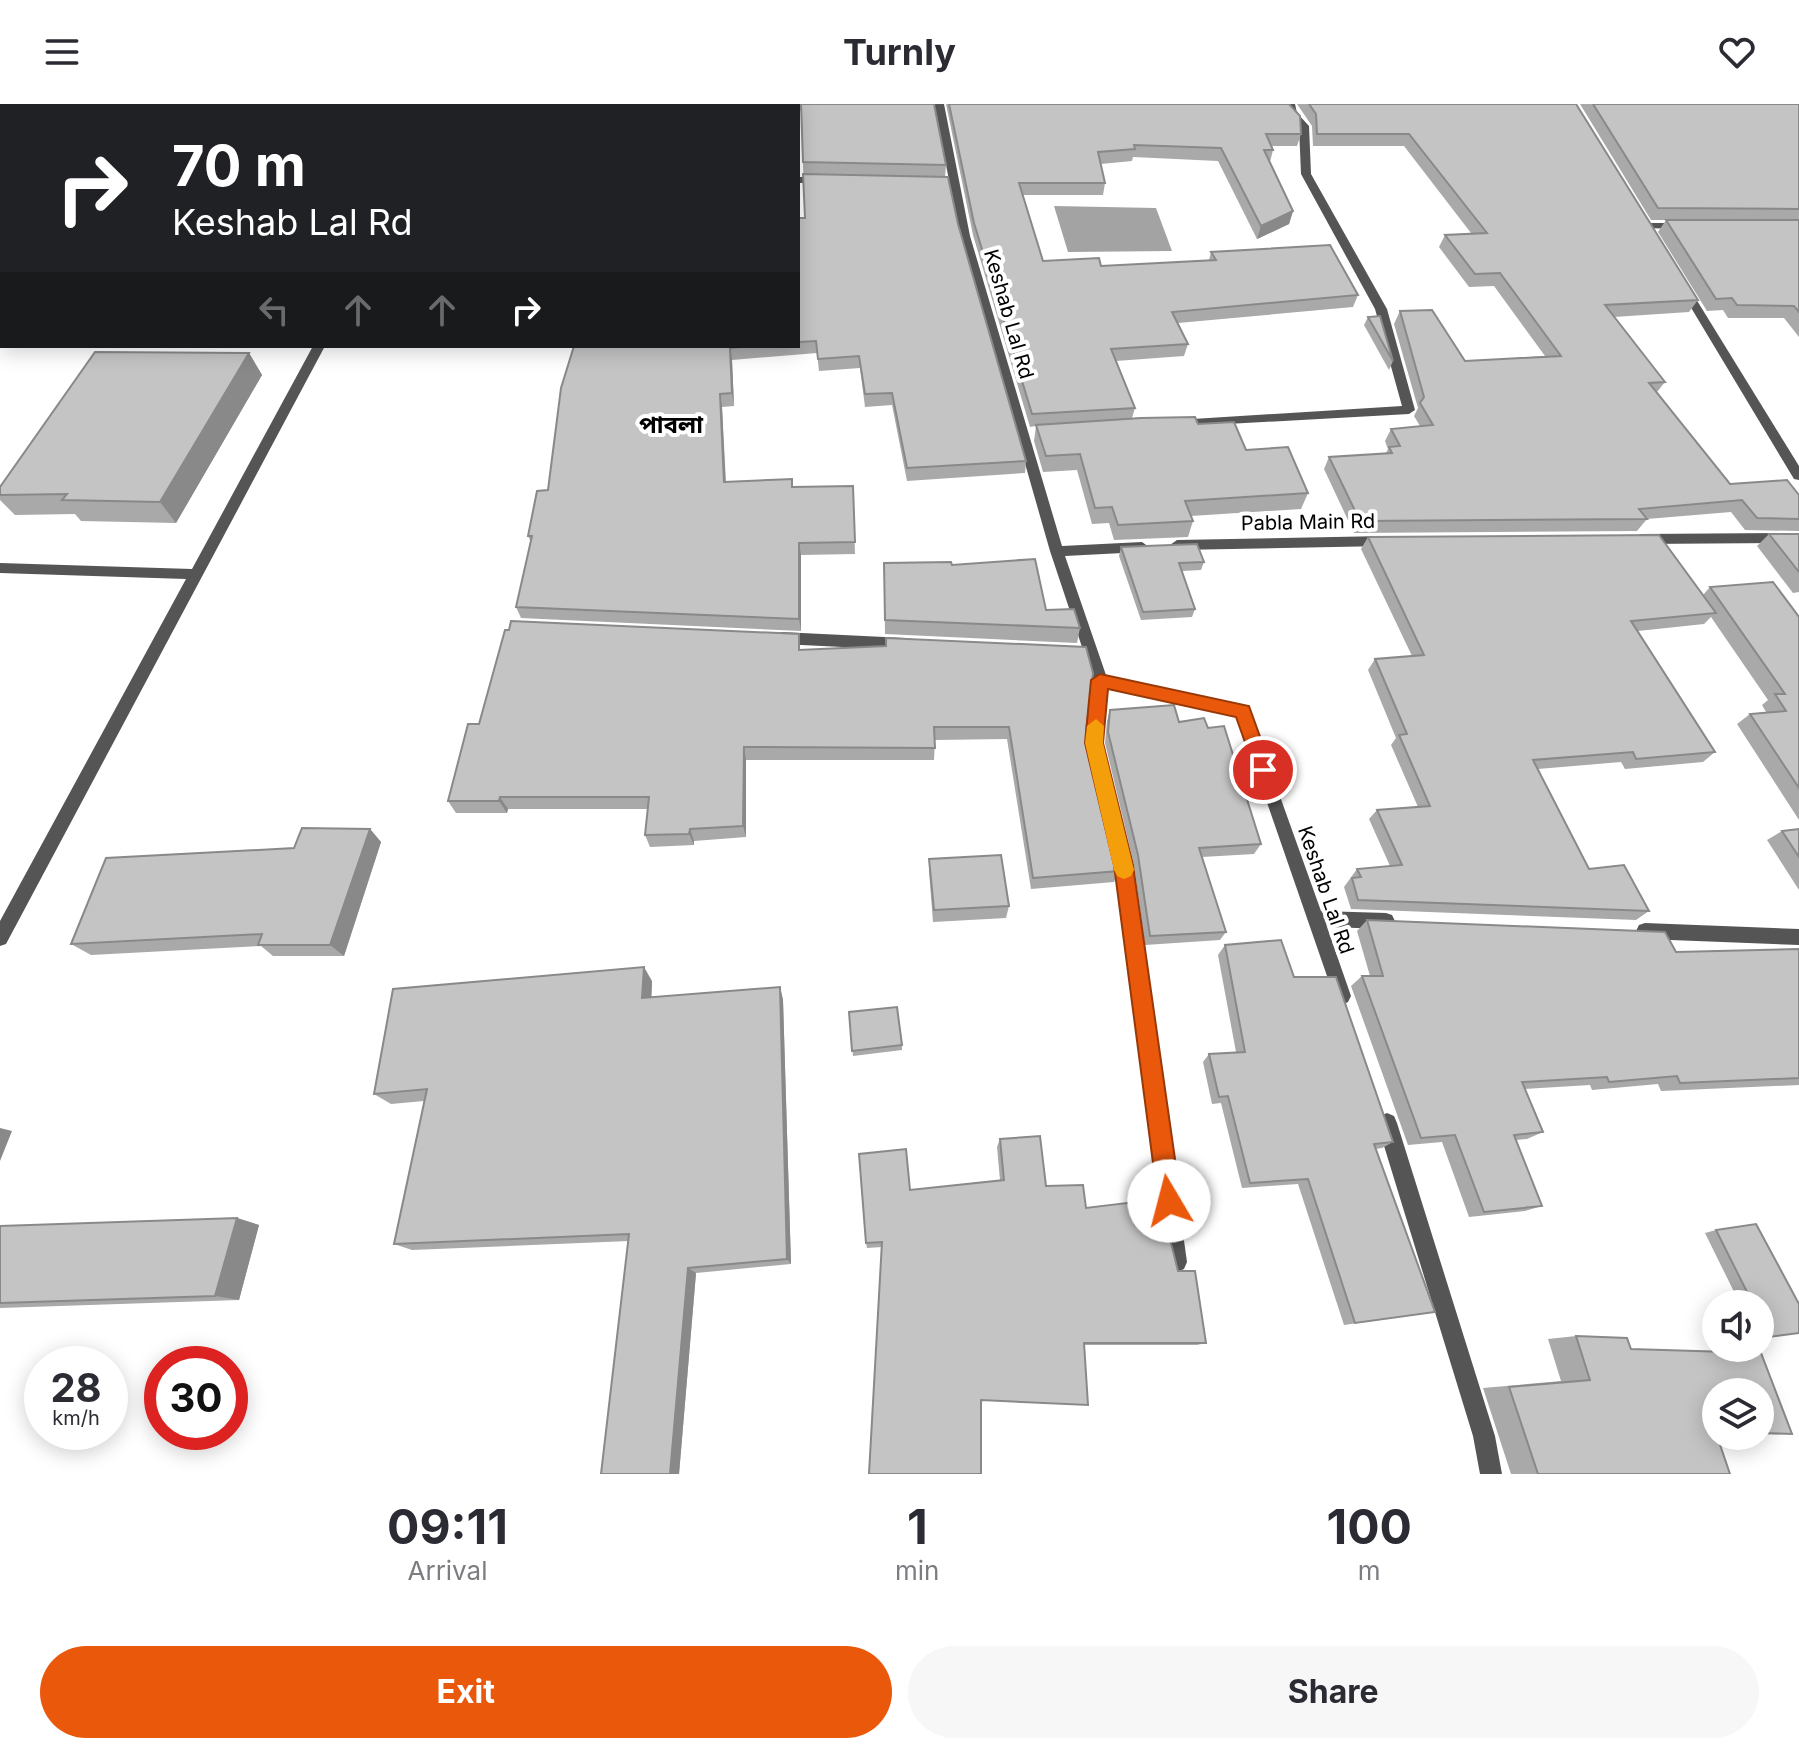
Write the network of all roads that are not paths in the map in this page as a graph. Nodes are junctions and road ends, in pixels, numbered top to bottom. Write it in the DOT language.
graph roads {
  1 [pos="939,104"];
  2 [pos="1290,104"];
  3 [pos="800,180"];
  4 [pos="845,181"];
  5 [pos="1638,212"];
  6 [pos="1646,226"];
  7 [pos="1692,226"];
  8 [pos="1654,239"];
  9 [pos="1678,278"];
  10 [pos="318,348"];
  11 [pos="1162,425"];
  12 [pos="1799,476"];
  13 [pos="1799,538"];
  14 [pos="1623,539"];
  15 [pos="1400,541"];
  16 [pos="1057,551"];
  17 [pos="0,568"];
  18 [pos="197,574"];
  19 [pos="771,638"];
  20 [pos="915,644"];
  21 [pos="1100,680"];
  22 [pos="1315,919"];
  23 [pos="1409,922"];
  24 [pos="1627,931"];
  25 [pos="1799,937"];
  26 [pos="0,938"];
  27 [pos="1346,1006"];
  28 [pos="1381,1108"];
  29 [pos="1177,1262"];
  30 [pos="1491,1474"];
  1 -- 16 [label="street, Keshab Lal Rd"];
  2 -- 11 [label="street"];
  3 -- 4 [label="street"];
  5 -- 6 [label="street"];
  6 -- 7 [label="street"];
  6 -- 8 [label="street"];
  9 -- 12 [label="street"];
  10 -- 18 [label="street"];
  13 -- 14 [label="street"];
  15 -- 16 [label="street, Pabla Main Rd"];
  16 -- 21 [label="street, Keshab Lal Rd"];
  17 -- 18 [label="street"];
  18 -- 26 [label="street"];
  19 -- 20 [label="street"];
  21 -- 22 [label="street, Keshab Lal Rd"];
  21 -- 29 [label="street"];
  22 -- 23 [label="street"];
  22 -- 27 [label="street, Keshab Lal Rd"];
  24 -- 25 [label="street"];
  28 -- 30 [label="street"];
}
